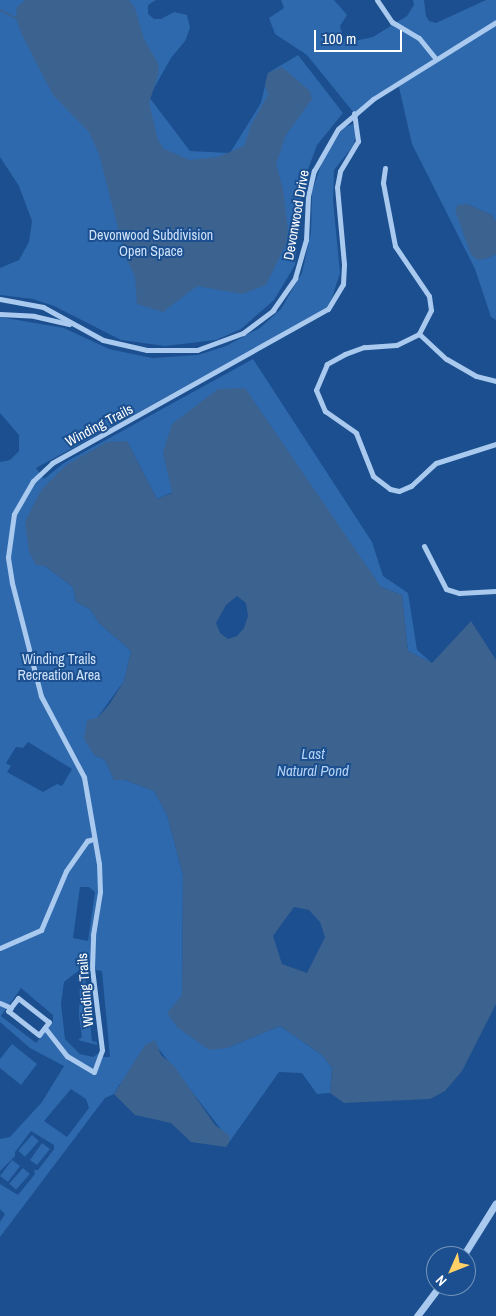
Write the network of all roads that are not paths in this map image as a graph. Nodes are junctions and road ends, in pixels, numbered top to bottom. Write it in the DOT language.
graph roads {
  1 [pos="377,0"];
  2 [pos="496,22"];
  3 [pos="436,59"];
  4 [pos="354,113"];
  5 [pos="385,168"];
  6 [pos="0,299"];
  7 [pos="0,314"];
  8 [pos="74,326"];
  9 [pos="419,334"];
  10 [pos="496,381"];
  11 [pos="496,444"];
  12 [pos="424,546"];
  13 [pos="496,591"];
  14 [pos="93,839"];
  15 [pos="0,948"];
  16 [pos="0,1003"];
  17 [pos="10,1008"];
  18 [pos="44,1028"];
  19 [pos="496,1203"];
  20 [pos="469,1246"];
  21 [pos="432,1296"];
  22 [pos="417,1316"];
  1 -- 3 [label="street"];
  2 -- 3 [label="street, Devonwood Drive"];
  3 -- 4 [label="street, Devonwood Drive"];
  4 -- 8 [label="street, Devonwood Drive"];
  4 -- 14 [label="street, Winding Trails"];
  5 -- 9 [label="street"];
  6 -- 8 [label="street, Devonwood Drive"];
  7 -- 8 [label="street, Devonwood Drive"];
  9 -- 10 [label="street"];
  9 -- 11 [label="street"];
  12 -- 13 [label="street"];
  14 -- 15 [label="street"];
  14 -- 18 [label="street, Winding Trails"];
  16 -- 17 [label="street"];
  17 -- 18 [label="street"];
  17 -- 18 [label="street, Winding Trails"];
  19 -- 20 [label="street"];
  21 -- 22 [label="street"];
}
